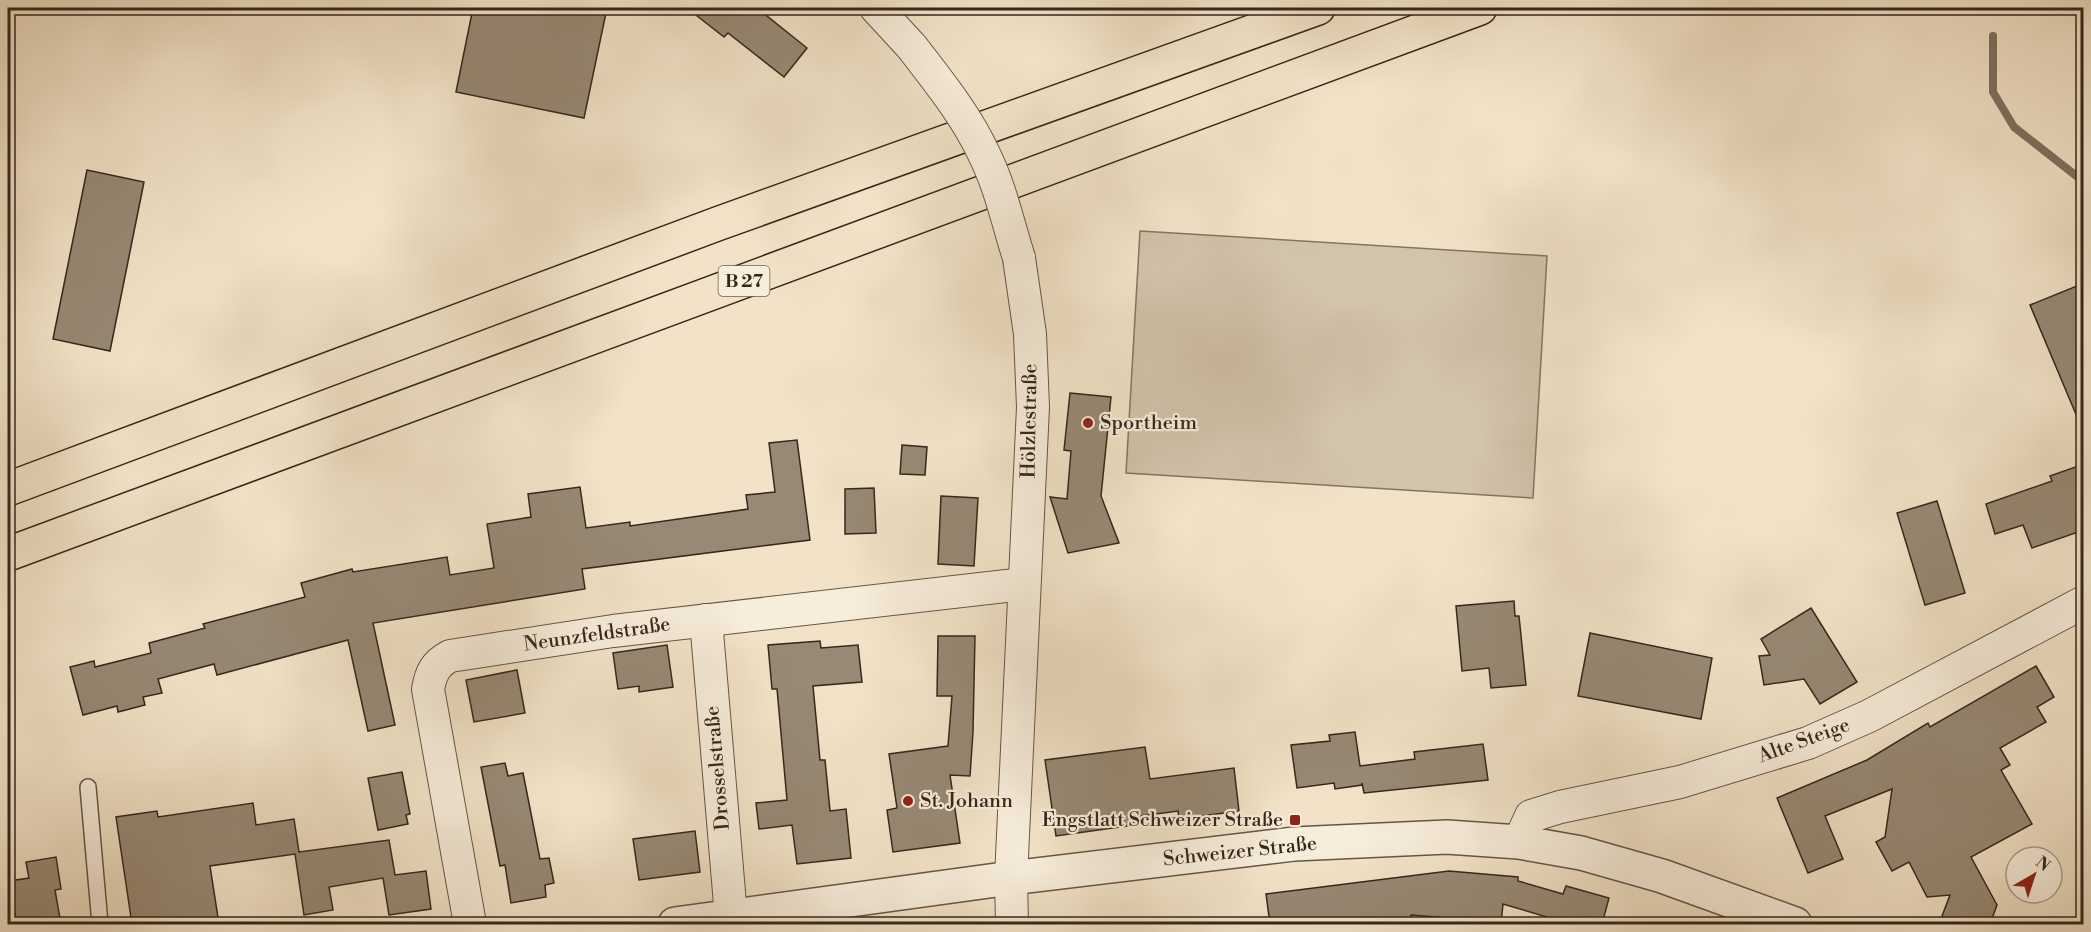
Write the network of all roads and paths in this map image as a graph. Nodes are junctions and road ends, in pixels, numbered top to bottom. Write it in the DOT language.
graph roads {
  1 [pos="876,8"];
  2 [pos="1318,8"];
  3 [pos="1480,8"];
  4 [pos="13,486"];
  5 [pos="8,554"];
  6 [pos="1024,584"];
  7 [pos="2084,602"];
  8 [pos="706,621"];
  9 [pos="88,787"];
  10 [pos="1519,842"];
  11 [pos="1011,878"];
  12 [pos="731,916"];
  13 [pos="100,924"];
  14 [pos="470,924"];
  15 [pos="675,924"];
  16 [pos="1012,924"];
  17 [pos="1795,924"];
  1 -- 6 [label="street, Hölzlestraße, bridge"];
  2 -- 4 [label="highway"];
  3 -- 5 [label="highway, B 27"];
  6 -- 8 [label="street, Neunzfeldstraße"];
  6 -- 11 [label="street, Hölzlestraße"];
  7 -- 10 [label="street, Alte Steige"];
  8 -- 12 [label="street, Drosselstraße"];
  8 -- 14 [label="street, Neunzfeldstraße"];
  9 -- 13 [label="lane"];
  10 -- 11 [label="street, Schweizer Straße"];
  10 -- 17 [label="street, Schweizer Straße"];
  11 -- 12 [label="street, Schweizer Straße"];
  11 -- 16 [label="street, Hölzlestraße"];
  12 -- 15 [label="street, Schweizer Straße"];
}
